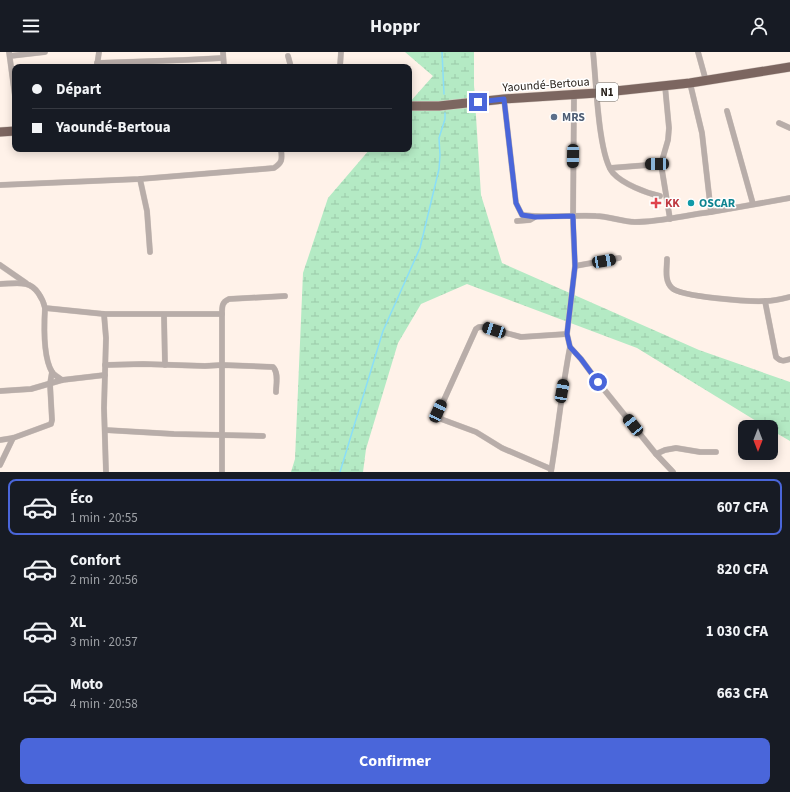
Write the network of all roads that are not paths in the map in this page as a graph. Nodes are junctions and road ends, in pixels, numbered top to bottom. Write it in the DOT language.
graph roads {
  1 [pos="45,52"];
  2 [pos="99,52"];
  3 [pos="341,52"];
  4 [pos="593,52"];
  5 [pos="698,52"];
  6 [pos="9,54"];
  7 [pos="223,55"];
  8 [pos="288,56"];
  9 [pos="97,64"];
  10 [pos="114,64"];
  11 [pos="290,64"];
  12 [pos="340,64"];
  13 [pos="790,67"];
  14 [pos="12,75"];
  15 [pos="706,80"];
  16 [pos="690,83"];
  17 [pos="665,86"];
  18 [pos="597,93"];
  19 [pos="574,94"];
  20 [pos="504,99"];
  21 [pos="412,106"];
  22 [pos="727,111"];
  23 [pos="779,123"];
  24 [pos="790,128"];
  25 [pos="12,131"];
  26 [pos="0,132"];
  27 [pos="281,152"];
  28 [pos="661,164"];
  29 [pos="610,168"];
  30 [pos="140,179"];
  31 [pos="0,185"];
  32 [pos="660,196"];
  33 [pos="790,198"];
  34 [pos="752,204"];
  35 [pos="711,212"];
  36 [pos="573,216"];
  37 [pos="535,217"];
  38 [pos="670,219"];
  39 [pos="517,221"];
  40 [pos="150,252"];
  41 [pos="619,258"];
  42 [pos="667,259"];
  43 [pos="0,265"];
  44 [pos="575,266"];
  45 [pos="0,284"];
  46 [pos="27,284"];
  47 [pos="285,296"];
  48 [pos="790,297"];
  49 [pos="765,301"];
  50 [pos="45,308"];
  51 [pos="104,314"];
  52 [pos="164,314"];
  53 [pos="222,314"];
  54 [pos="567,334"];
  55 [pos="570,347"];
  56 [pos="790,359"];
  57 [pos="105,365"];
  58 [pos="165,365"];
  59 [pos="222,365"];
  60 [pos="52,372"];
  61 [pos="105,375"];
  62 [pos="62,380"];
  63 [pos="50,384"];
  64 [pos="0,392"];
  65 [pos="276,392"];
  66 [pos="105,430"];
  67 [pos="222,434"];
  68 [pos="263,436"];
  69 [pos="13,438"];
  70 [pos="0,440"];
  71 [pos="716,452"];
  72 [pos="656,454"];
  73 [pos="0,466"];
  74 [pos="551,470"];
  75 [pos="106,472"];
  76 [pos="222,472"];
  77 [pos="673,472"];
  1 -- 6 [label="street"];
  2 -- 9 [label="street"];
  3 -- 12 [label="street"];
  4 -- 18 [label="street"];
  5 -- 15 [label="street"];
  6 -- 14 [label="street"];
  7 -- 10 [label="street"];
  8 -- 11 [label="street"];
  13 -- 15 [label="highway, Yaoundé-Bertoua / N1"];
  15 -- 16 [label="highway, Yaoundé-Bertoua / N1"];
  16 -- 17 [label="highway, Yaoundé-Bertoua / N1"];
  16 -- 35 [label="street"];
  17 -- 18 [label="highway, Yaoundé-Bertoua / N1"];
  17 -- 28 [label="street"];
  18 -- 19 [label="highway, Yaoundé-Bertoua / N1"];
  18 -- 29 [label="street"];
  19 -- 20 [label="highway, Yaoundé-Bertoua / N1"];
  19 -- 36 [label="street"];
  20 -- 21 [label="highway, Yaoundé-Bertoua / N1"];
  20 -- 37 [label="street"];
  22 -- 34 [label="street"];
  23 -- 24 [label="street"];
  25 -- 26 [label="highway"];
  27 -- 30 [label="street"];
  28 -- 29 [label="street"];
  28 -- 38 [label="street"];
  29 -- 32 [label="street"];
  30 -- 31 [label="street"];
  30 -- 40 [label="street"];
  33 -- 34 [label="street"];
  34 -- 35 [label="street"];
  35 -- 38 [label="street"];
  36 -- 37 [label="street"];
  36 -- 38 [label="street"];
  36 -- 44 [label="street"];
  37 -- 39 [label="street"];
  41 -- 44 [label="street"];
  42 -- 49 [label="street"];
  43 -- 46 [label="street"];
  44 -- 54 [label="street"];
  45 -- 46 [label="street"];
  46 -- 50 [label="street"];
  47 -- 53 [label="street"];
  48 -- 49 [label="street"];
  49 -- 56 [label="street"];
  50 -- 51 [label="street"];
  50 -- 60 [label="street"];
  51 -- 52 [label="street"];
  51 -- 57 [label="street"];
  52 -- 53 [label="street"];
  52 -- 58 [label="street"];
  53 -- 59 [label="street"];
  54 -- 55 [label="street"];
  54 -- 74 [label="street"];
  55 -- 72 [label="street"];
  55 -- 74 [label="street"];
  57 -- 58 [label="street"];
  57 -- 61 [label="street"];
  58 -- 59 [label="street"];
  59 -- 65 [label="street"];
  59 -- 67 [label="street"];
  60 -- 62 [label="street"];
  60 -- 63 [label="street"];
  61 -- 62 [label="street"];
  61 -- 66 [label="street"];
  62 -- 63 [label="street"];
  63 -- 64 [label="street"];
  63 -- 69 [label="street"];
  66 -- 67 [label="street"];
  66 -- 75 [label="street"];
  67 -- 68 [label="street"];
  67 -- 76 [label="street"];
  69 -- 70 [label="street"];
  69 -- 73 [label="street"];
  71 -- 72 [label="street"];
  72 -- 77 [label="street"];
}
